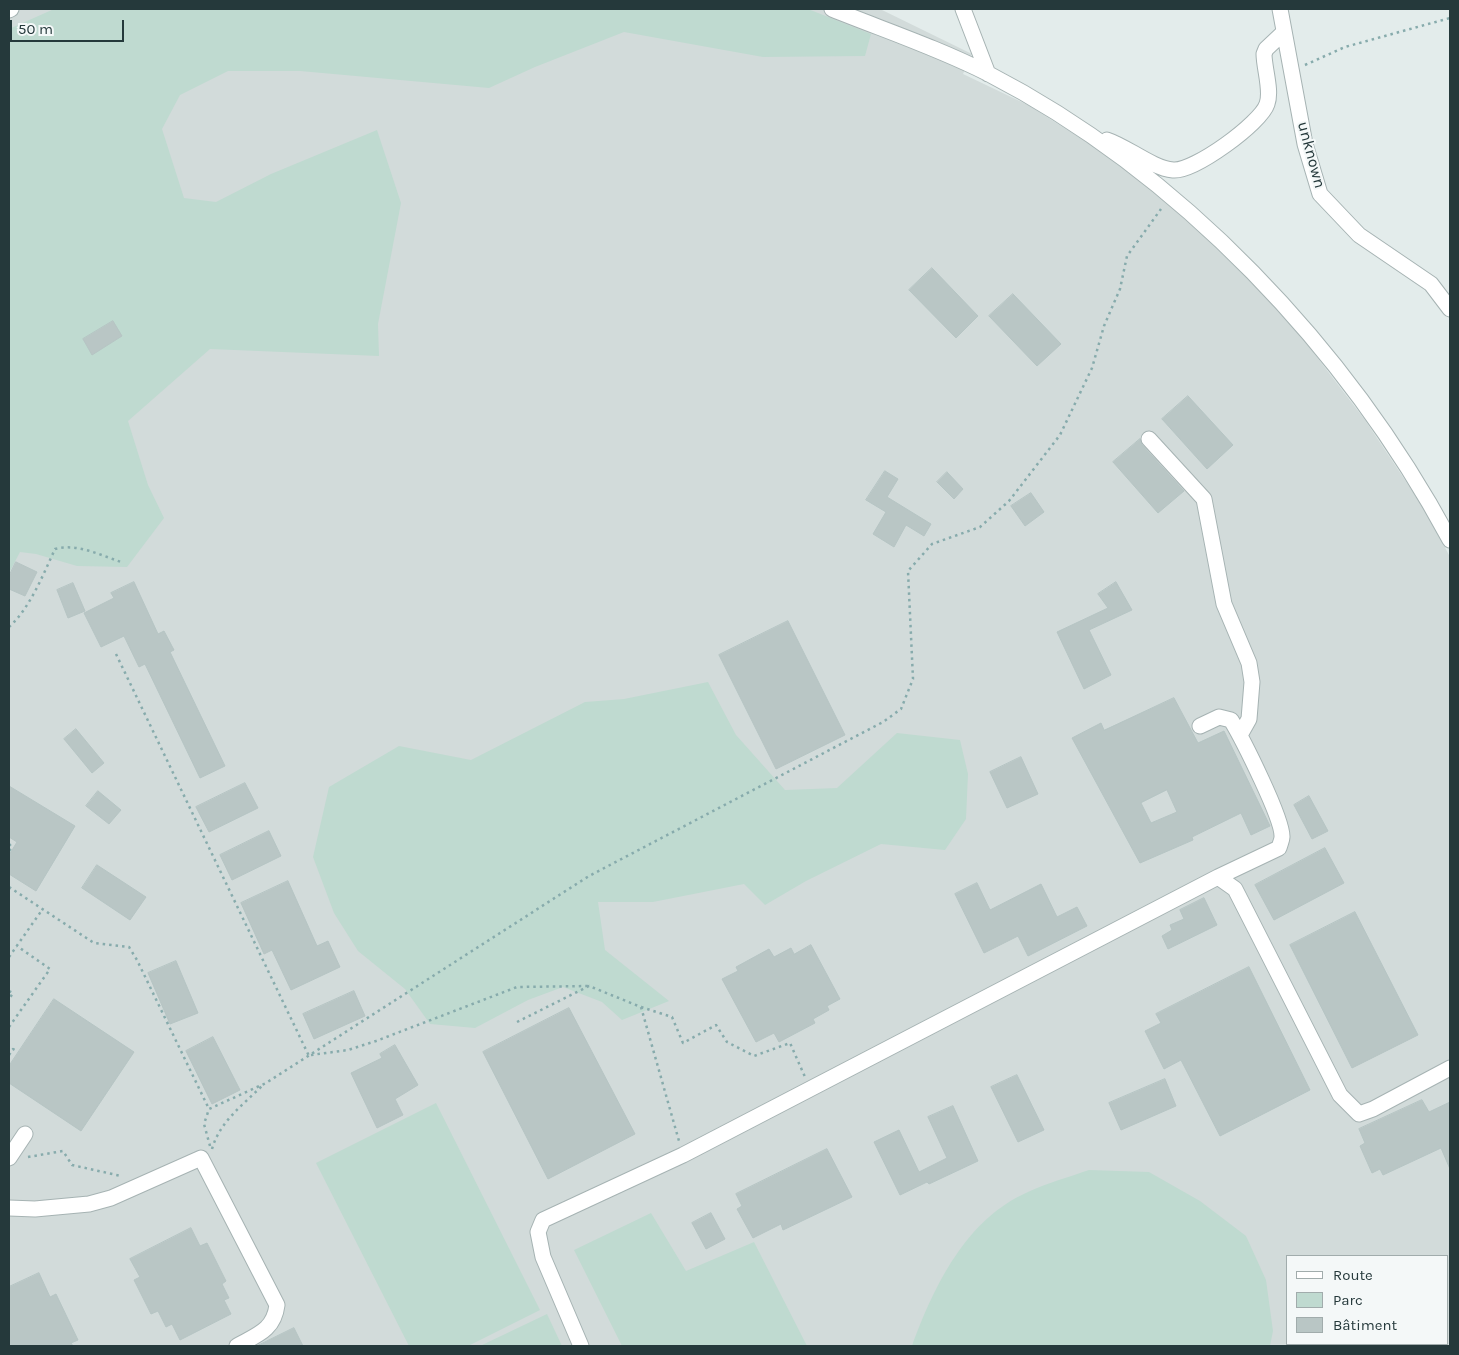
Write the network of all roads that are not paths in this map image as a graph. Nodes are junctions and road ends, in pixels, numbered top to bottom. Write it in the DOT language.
graph roads {
  1 [pos="832,9"];
  2 [pos="963,9"];
  3 [pos="1280,9"];
  4 [pos="1283,33"];
  5 [pos="988,74"];
  6 [pos="1093,136"];
  7 [pos="1450,309"];
  8 [pos="1148,439"];
  9 [pos="1450,540"];
  10 [pos="1200,726"];
  11 [pos="1240,735"];
  12 [pos="1218,877"];
  13 [pos="1450,1068"];
  14 [pos="25,1134"];
  15 [pos="9,1158"];
  16 [pos="9,1208"];
  17 [pos="237,1346"];
  18 [pos="581,1346"];
  1 -- 5 [label="street"];
  2 -- 5 [label="street"];
  3 -- 4 [label="street, unknown"];
  4 -- 6 [label="street"];
  4 -- 7 [label="street, unknown"];
  5 -- 6 [label="street"];
  6 -- 9 [label="street"];
  8 -- 11 [label="street"];
  10 -- 11 [label="street"];
  11 -- 12 [label="street"];
  12 -- 13 [label="street"];
  12 -- 18 [label="street"];
  14 -- 15 [label="street"];
  16 -- 17 [label="street"];
}
